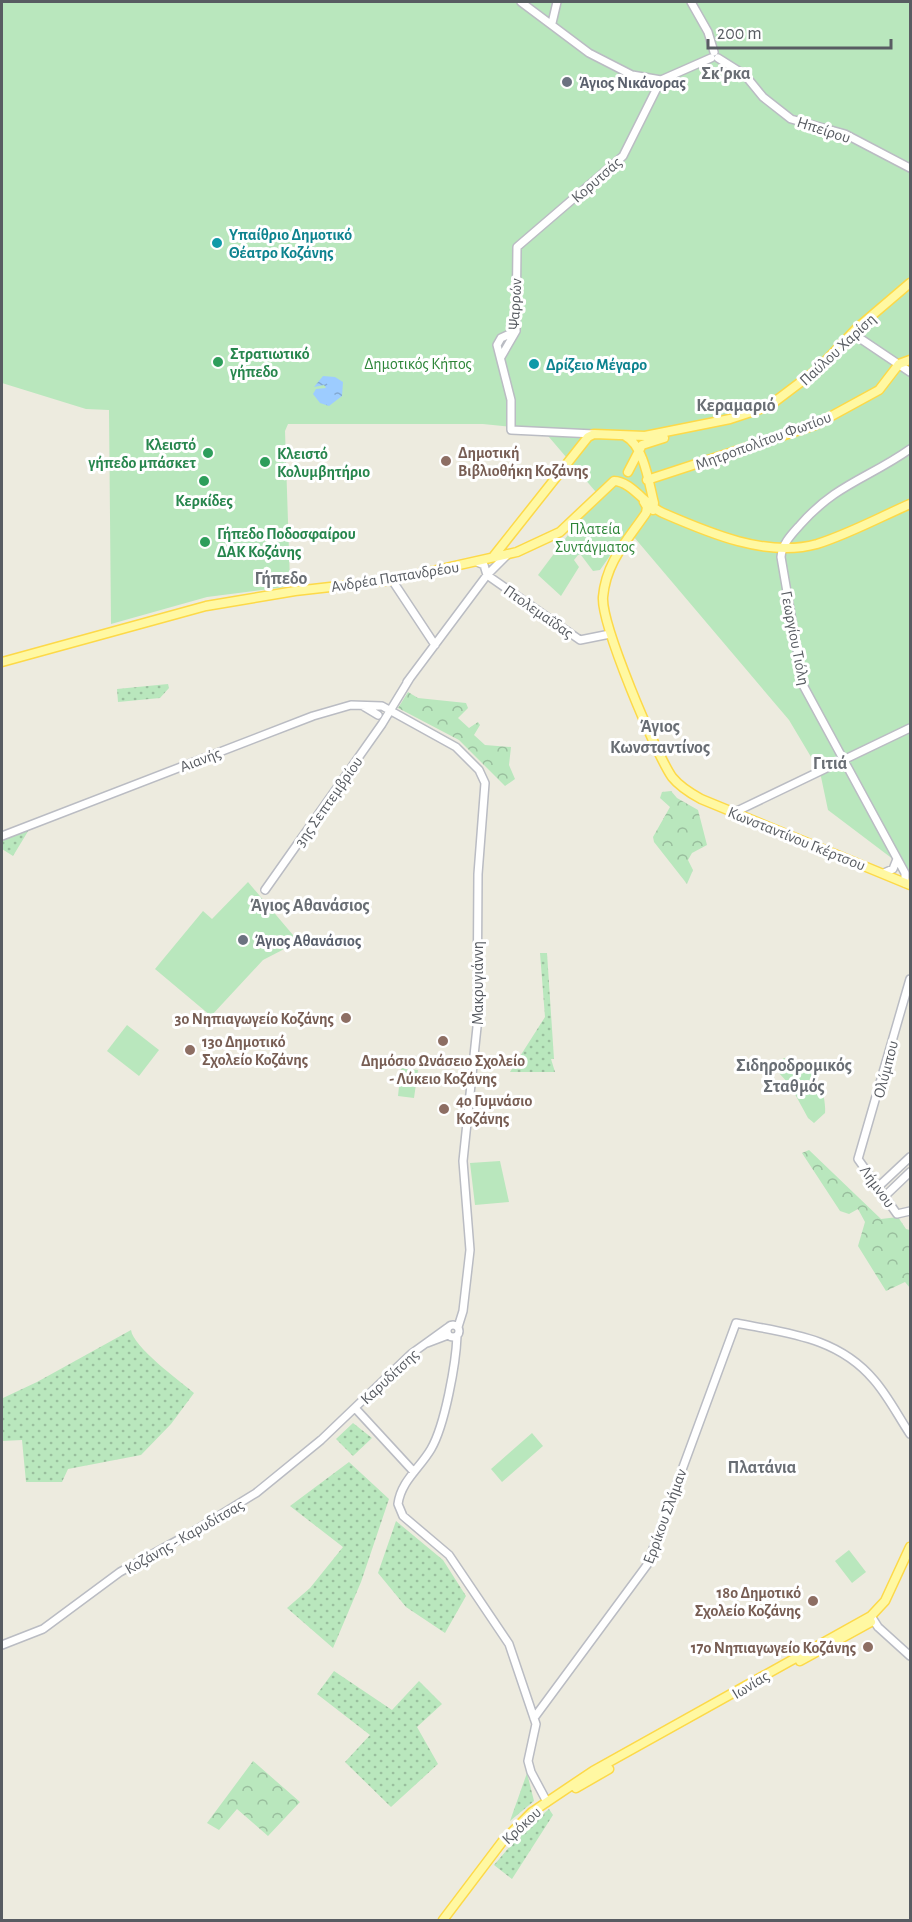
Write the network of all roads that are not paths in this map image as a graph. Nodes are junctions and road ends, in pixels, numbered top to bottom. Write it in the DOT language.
graph roads {
  1 [pos="521,2"];
  2 [pos="557,2"];
  3 [pos="691,2"];
  4 [pos="552,22"];
  5 [pos="714,56"];
  6 [pos="661,80"];
  7 [pos="910,168"];
  8 [pos="517,247"];
  9 [pos="910,283"];
  10 [pos="516,331"];
  11 [pos="852,333"];
  12 [pos="501,357"];
  13 [pos="910,361"];
  14 [pos="899,364"];
  15 [pos="910,370"];
  16 [pos="690,428"];
  17 [pos="575,432"];
  18 [pos="594,434"];
  19 [pos="625,435"];
  20 [pos="580,445"];
  21 [pos="639,448"];
  22 [pos="910,448"];
  23 [pos="628,472"];
  24 [pos="646,477"];
  25 [pos="628,488"];
  26 [pos="644,501"];
  27 [pos="910,504"];
  28 [pos="654,508"];
  29 [pos="524,521"];
  30 [pos="782,548"];
  31 [pos="505,553"];
  32 [pos="477,562"];
  33 [pos="487,575"];
  34 [pos="392,580"];
  35 [pos="606,618"];
  36 [pos="610,634"];
  37 [pos="435,645"];
  38 [pos="2,662"];
  39 [pos="361,705"];
  40 [pos="388,707"];
  41 [pos="378,715"];
  42 [pos="396,715"];
  43 [pos="381,724"];
  44 [pos="910,728"];
  45 [pos="843,761"];
  46 [pos="747,807"];
  47 [pos="735,812"];
  48 [pos="745,816"];
  49 [pos="2,836"];
  50 [pos="897,860"];
  51 [pos="884,873"];
  52 [pos="908,884"];
  53 [pos="265,890"];
  54 [pos="910,979"];
  55 [pos="910,1157"];
  56 [pos="858,1159"];
  57 [pos="910,1172"];
  58 [pos="878,1187"];
  59 [pos="885,1196"];
  60 [pos="910,1211"];
  61 [pos="452,1331"];
  62 [pos="355,1408"];
  63 [pos="910,1434"];
  64 [pos="414,1472"];
  65 [pos="910,1547"];
  66 [pos="910,1561"];
  67 [pos="902,1575"];
  68 [pos="872,1618"];
  69 [pos="2,1645"];
  70 [pos="910,1656"];
  71 [pos="534,1718"];
  72 [pos="548,1802"];
  73 [pos="443,1920"];
  1 -- 4 [label="street"];
  2 -- 4 [label="street"];
  3 -- 5 [label="street"];
  4 -- 6 [label="street"];
  5 -- 6 [label="street"];
  5 -- 7 [label="street, Ηπείρου"];
  6 -- 8 [label="street, Κορυτσάς"];
  8 -- 10 [label="street, Ψαρρών"];
  9 -- 11 [label="main road, Παύλου Χαρίση"];
  10 -- 12 [label="street, Ψαρρών"];
  10 -- 12 [label="street, Ψαρρών"];
  11 -- 14 [label="street"];
  11 -- 16 [label="main road, Παύλου Χαρίση"];
  12 -- 17 [label="street, Ψαρρών"];
  13 -- 14 [label="main road"];
  13 -- 15 [label="main road"];
  14 -- 15 [label="street"];
  14 -- 24 [label="main road, Μητροπολίτου Φωτίου"];
  16 -- 19 [label="main road, Παύλου Χαρίση"];
  16 -- 21 [label="main road, Παύλου Χαρίση"];
  17 -- 18 [label="street"];
  17 -- 20 [label="street"];
  18 -- 19 [label="main road, Παύλου Χαρίση"];
  18 -- 20 [label="main road, 3ης Σεπτεμβρίου"];
  19 -- 21 [label="main road"];
  20 -- 29 [label="main road, 3ης Σεπτεμβρίου"];
  21 -- 23 [label="main road"];
  21 -- 24 [label="main road"];
  22 -- 30 [label="street"];
  23 -- 24 [label="main road"];
  23 -- 25 [label="main road"];
  24 -- 25 [label="main road"];
  24 -- 28 [label="main road"];
  25 -- 26 [label="main road"];
  25 -- 31 [label="main road, Ανδρέα Παπανδρέου"];
  26 -- 28 [label="main road"];
  26 -- 35 [label="main road"];
  27 -- 30 [label="main road"];
  28 -- 30 [label="main road"];
  28 -- 35 [label="main road"];
  29 -- 31 [label="main road, 3ης Σεπτεμβρίου"];
  29 -- 31 [label="main road, 3ης Σεπτεμβρίου"];
  30 -- 45 [label="street, Γεωργίου Τιόλη"];
  31 -- 32 [label="main road, Ανδρέα Παπανδρέου"];
  31 -- 33 [label="street, 3ης Σεπτεμβρίου"];
  32 -- 33 [label="street, Πτολεμαΐδας"];
  32 -- 34 [label="main road, Ανδρέα Παπανδρέου"];
  33 -- 36 [label="street, Πτολεμαΐδας"];
  33 -- 37 [label="street, 3ης Σεπτεμβρίου"];
  34 -- 37 [label="street"];
  34 -- 38 [label="main road, Ανδρέα Παπανδρέου"];
  35 -- 36 [label="main road"];
  36 -- 47 [label="main road, Κωνσταντίνου Γκέρτσου"];
  37 -- 40 [label="street, 3ης Σεπτεμβρίου"];
  39 -- 40 [label="street, Αιανής"];
  39 -- 41 [label="street"];
  39 -- 49 [label="street, Αιανής"];
  40 -- 41 [label="street"];
  40 -- 42 [label="street, Μακρυγιάννη"];
  40 -- 43 [label="street, 3ης Σεπτεμβρίου"];
  41 -- 43 [label="street"];
  42 -- 43 [label="street"];
  42 -- 61 [label="street, Μακρυγιάννη"];
  43 -- 53 [label="street, 3ης Σεπτεμβρίου"];
  44 -- 45 [label="street"];
  45 -- 46 [label="street"];
  45 -- 50 [label="street, Γεωργίου Τιόλη"];
  46 -- 47 [label="street"];
  46 -- 48 [label="street"];
  47 -- 48 [label="main road, Κωνσταντίνου Γκέρτσου"];
  48 -- 51 [label="main road, Κωνσταντίνου Γκέρτσου"];
  50 -- 51 [label="street"];
  50 -- 52 [label="street, Γεωργίου Τιόλη"];
  51 -- 52 [label="main road, Κωνσταντίνου Γκέρτσου"];
  54 -- 56 [label="street, Ολύμπου"];
  55 -- 58 [label="street"];
  56 -- 58 [label="street, Λήμνου"];
  57 -- 59 [label="street"];
  58 -- 59 [label="street, Λήμνου"];
  59 -- 60 [label="street, Λήμνου"];
  61 -- 62 [label="street, Καρυδίτσης"];
  61 -- 64 [label="street, Μακρυγιάννη"];
  62 -- 64 [label="street"];
  62 -- 69 [label="street, Κοζάνης - Καρυδίτσας"];
  63 -- 71 [label="street, Ερρίκου Σλήμαν"];
  64 -- 71 [label="street, Μακρυγιάννη"];
  65 -- 67 [label="main road, Ιωνίας"];
  66 -- 67 [label="main road, Ιωνίας"];
  67 -- 68 [label="main road, Ιωνίας"];
  68 -- 70 [label="street"];
  68 -- 72 [label="main road, Ιωνίας"];
  71 -- 72 [label="street"];
  72 -- 73 [label="main road, Κρόκου"];
}
